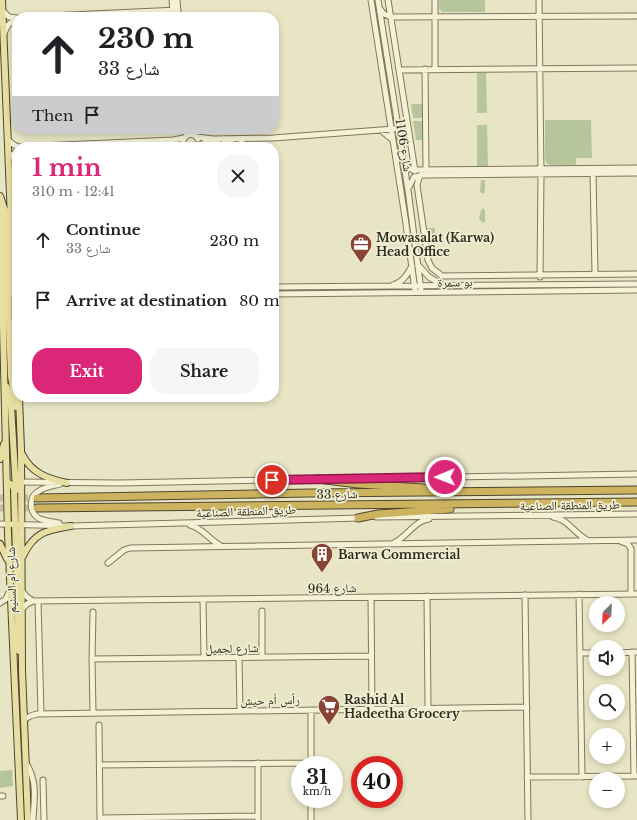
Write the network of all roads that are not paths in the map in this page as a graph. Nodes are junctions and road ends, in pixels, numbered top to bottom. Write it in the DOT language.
graph roads {
  1 [pos="2,0"];
  2 [pos="172,0"];
  3 [pos="177,0"];
  4 [pos="372,0"];
  5 [pos="378,0"];
  6 [pos="388,0"];
  7 [pos="435,0"];
  8 [pos="539,0"];
  9 [pos="379,8"];
  10 [pos="3,11"];
  11 [pos="175,12"];
  12 [pos="176,12"];
  13 [pos="540,16"];
  14 [pos="637,16"];
  15 [pos="12,17"];
  16 [pos="391,17"];
  17 [pos="435,17"];
  18 [pos="12,22"];
  19 [pos="4,35"];
  20 [pos="435,68"];
  21 [pos="637,68"];
  22 [pos="425,69"];
  23 [pos="540,69"];
  24 [pos="400,70"];
  25 [pos="390,120"];
  26 [pos="398,130"];
  27 [pos="384,131"];
  28 [pos="391,131"];
  29 [pos="186,134"];
  30 [pos="196,136"];
  31 [pos="185,137"];
  32 [pos="243,139"];
  33 [pos="8,140"];
  34 [pos="393,140"];
  35 [pos="155,142"];
  36 [pos="183,142"];
  37 [pos="198,142"];
  38 [pos="242,142"];
  39 [pos="12,143"];
  40 [pos="12,154"];
  41 [pos="9,158"];
  42 [pos="404,162"];
  43 [pos="637,168"];
  44 [pos="426,169"];
  45 [pos="415,170"];
  46 [pos="541,171"];
  47 [pos="593,173"];
  48 [pos="637,173"];
  49 [pos="418,176"];
  50 [pos="408,190"];
  51 [pos="0,196"];
  52 [pos="0,202"];
  53 [pos="12,240"];
  54 [pos="1,254"];
  55 [pos="0,262"];
  56 [pos="412,265"];
  57 [pos="419,265"];
  58 [pos="12,273"];
  59 [pos="595,274"];
  60 [pos="637,274"];
  61 [pos="540,276"];
  62 [pos="637,284"];
  63 [pos="390,286"];
  64 [pos="415,286"];
  65 [pos="421,286"];
  66 [pos="444,286"];
  67 [pos="279,288"];
  68 [pos="637,290"];
  69 [pos="8,293"];
  70 [pos="415,293"];
  71 [pos="422,293"];
  72 [pos="279,294"];
  73 [pos="0,308"];
  74 [pos="12,317"];
  75 [pos="4,325"];
  76 [pos="4,381"];
  77 [pos="12,382"];
  78 [pos="15,402"];
  79 [pos="19,402"];
  80 [pos="6,430"];
  81 [pos="20,430"];
  82 [pos="21,449"];
  83 [pos="0,459"];
  84 [pos="637,474"];
  85 [pos="317,479"];
  86 [pos="0,482"];
  87 [pos="7,482"];
  88 [pos="18,482"];
  89 [pos="67,483"];
  90 [pos="637,490"];
  91 [pos="458,492"];
  92 [pos="37,498"];
  93 [pos="637,502"];
  94 [pos="479,504"];
  95 [pos="36,508"];
  96 [pos="637,514"];
  97 [pos="538,515"];
  98 [pos="445,516"];
  99 [pos="358,518"];
  100 [pos="183,523"];
  101 [pos="0,524"];
  102 [pos="8,524"];
  103 [pos="15,524"];
  104 [pos="22,524"];
  105 [pos="71,526"];
  106 [pos="589,540"];
  107 [pos="616,540"];
  108 [pos="637,541"];
  109 [pos="0,544"];
  110 [pos="391,544"];
  111 [pos="222,547"];
  112 [pos="631,549"];
  113 [pos="22,558"];
  114 [pos="108,563"];
  115 [pos="9,564"];
  116 [pos="10,590"];
  117 [pos="22,591"];
  118 [pos="579,594"];
  119 [pos="634,594"];
  120 [pos="525,595"];
  121 [pos="427,596"];
  122 [pos="371,597"];
  123 [pos="203,599"];
  124 [pos="36,601"];
  125 [pos="0,603"];
  126 [pos="22,609"];
  127 [pos="11,610"];
  128 [pos="262,611"];
  129 [pos="93,612"];
  130 [pos="635,652"];
  131 [pos="580,653"];
  132 [pos="589,653"];
  133 [pos="625,653"];
  134 [pos="371,656"];
  135 [pos="262,657"];
  136 [pos="204,658"];
  137 [pos="239,658"];
  138 [pos="92,659"];
  139 [pos="22,670"];
  140 [pos="24,707"];
  141 [pos="527,707"];
  142 [pos="428,708"];
  143 [pos="372,709"];
  144 [pos="311,710"];
  145 [pos="240,711"];
  146 [pos="93,713"];
  147 [pos="39,714"];
  148 [pos="24,720"];
  149 [pos="99,725"];
  150 [pos="311,756"];
  151 [pos="26,762"];
  152 [pos="258,763"];
  153 [pos="291,764"];
  154 [pos="100,765"];
  155 [pos="636,776"];
  156 [pos="527,777"];
  157 [pos="582,777"];
  158 [pos="43,780"];
  159 [pos="35,792"];
  160 [pos="43,795"];
  161 [pos="35,799"];
  162 [pos="311,808"];
  163 [pos="153,818"];
  164 [pos="206,818"];
  165 [pos="258,818"];
  166 [pos="20,819"];
  167 [pos="100,819"];
  168 [pos="28,820"];
  169 [pos="33,820"];
  170 [pos="44,820"];
  171 [pos="311,820"];
  172 [pos="528,820"];
  1 -- 10 [label="main road, شارع ام السنيم"];
  2 -- 11 [label="street"];
  3 -- 12 [label="street"];
  4 -- 25 [label="street, شارع 1106"];
  5 -- 9 [label="street, شارع 1106"];
  6 -- 16 [label="street"];
  7 -- 17 [label="street"];
  8 -- 13 [label="street"];
  9 -- 16 [label="street"];
  9 -- 26 [label="street, شارع 1106"];
  10 -- 15 [label="street"];
  10 -- 19 [label="main road, شارع ام السنيم"];
  13 -- 14 [label="street"];
  13 -- 17 [label="street"];
  13 -- 23 [label="street"];
  16 -- 17 [label="street"];
  16 -- 24 [label="street"];
  17 -- 20 [label="street"];
  18 -- 19 [label="street"];
  19 -- 33 [label="main road, شارع ام السنيم"];
  20 -- 22 [label="street"];
  20 -- 23 [label="street"];
  21 -- 23 [label="street"];
  22 -- 24 [label="street"];
  22 -- 44 [label="street"];
  23 -- 46 [label="street"];
  24 -- 45 [label="street"];
  25 -- 27 [label="street"];
  25 -- 28 [label="street, شارع 1106"];
  26 -- 28 [label="street"];
  26 -- 42 [label="street, شارع 1106"];
  27 -- 28 [label="street"];
  27 -- 32 [label="street"];
  27 -- 34 [label="street"];
  28 -- 34 [label="street, شارع 1106"];
  29 -- 31 [label="street"];
  30 -- 31 [label="street"];
  30 -- 32 [label="street"];
  30 -- 37 [label="street"];
  31 -- 35 [label="street"];
  31 -- 36 [label="street"];
  32 -- 38 [label="street"];
  33 -- 39 [label="street"];
  33 -- 41 [label="main road, شارع ام السنيم"];
  34 -- 56 [label="street, شارع 1106"];
  40 -- 41 [label="street"];
  41 -- 53 [label="main road, شارع ام السنيم"];
  42 -- 45 [label="street"];
  42 -- 50 [label="street, شارع 1106"];
  43 -- 46 [label="street"];
  44 -- 45 [label="street"];
  44 -- 46 [label="street"];
  45 -- 49 [label="street"];
  46 -- 47 [label="street"];
  46 -- 49 [label="street"];
  46 -- 61 [label="street"];
  47 -- 48 [label="street"];
  47 -- 59 [label="street"];
  49 -- 50 [label="street"];
  49 -- 61 [label="street"];
  50 -- 57 [label="street, شارع 1106"];
  51 -- 69 [label="main road"];
  52 -- 54 [label="main road, شارع ام السنيم"];
  54 -- 55 [label="main road"];
  54 -- 69 [label="main road, شارع ام السنيم"];
  56 -- 63 [label="street"];
  56 -- 64 [label="street, شارع 1106"];
  57 -- 65 [label="street, شارع 1106"];
  57 -- 66 [label="street"];
  58 -- 69 [label="main road, شارع ام السنيم"];
  59 -- 60 [label="street"];
  59 -- 61 [label="street"];
  62 -- 66 [label="street, بو سمرة"];
  63 -- 64 [label="street, بو سمرة"];
  63 -- 67 [label="street, بو سمرة"];
  64 -- 65 [label="street, بو سمرة"];
  64 -- 70 [label="street, شارع 1106"];
  65 -- 66 [label="street, بو سمرة"];
  65 -- 71 [label="street, شارع 1106"];
  68 -- 71 [label="street, بو سمرة"];
  69 -- 74 [label="main road, شارع ام السنيم"];
  69 -- 75 [label="main road, شارع ام السنيم"];
  69 -- 77 [label="main road"];
  70 -- 71 [label="street, بو سمرة"];
  70 -- 72 [label="street, بو سمرة"];
  73 -- 75 [label="main road"];
  75 -- 76 [label="main road, شارع ام السنيم"];
  76 -- 80 [label="main road, شارع ام السنيم"];
  76 -- 88 [label="main road"];
  78 -- 81 [label="main road"];
  79 -- 81 [label="main road, شارع ام السنيم"];
  80 -- 83 [label="main road"];
  80 -- 87 [label="main road, شارع ام السنيم"];
  81 -- 82 [label="main road, شارع ام السنيم"];
  82 -- 88 [label="main road, شارع ام السنيم"];
  82 -- 89 [label="main road"];
  84 -- 85 [label="street"];
  85 -- 89 [label="street, شارع 33"];
  85 -- 91 [label="highway"];
  86 -- 87 [label="street, شارع 33"];
  87 -- 88 [label="street, شارع 33"];
  87 -- 102 [label="main road, شارع ام السنيم"];
  87 -- 103 [label="main road"];
  88 -- 89 [label="street, شارع 33"];
  88 -- 104 [label="main road, شارع ام السنيم"];
  89 -- 105 [label="street"];
  90 -- 91 [label="highway, شارع 33"];
  91 -- 92 [label="highway, شارع 33"];
  93 -- 94 [label="highway, شارع 33"];
  94 -- 95 [label="highway, شارع 33"];
  94 -- 99 [label="highway"];
  96 -- 97 [label="street, طريق المنطقة الصناعية"];
  97 -- 98 [label="street, طريق المنطقة الصناعية"];
  97 -- 106 [label="street"];
  98 -- 99 [label="street, طريق المنطقة الصناعية"];
  98 -- 110 [label="street"];
  99 -- 100 [label="street, طريق المنطقة الصناعية"];
  100 -- 105 [label="street, طريق المنطقة الصناعية"];
  100 -- 111 [label="street"];
  101 -- 102 [label="street, طريق المنطقة الصناعية"];
  102 -- 103 [label="street, طريق المنطقة الصناعية"];
  102 -- 115 [label="main road, شارع ام السنيم"];
  103 -- 104 [label="street, طريق المنطقة الصناعية"];
  103 -- 139 [label="main road"];
  104 -- 105 [label="street, طريق المنطقة الصناعية"];
  104 -- 113 [label="main road, شارع ام السنيم"];
  105 -- 113 [label="main road"];
  106 -- 107 [label="street"];
  106 -- 110 [label="street"];
  107 -- 108 [label="street"];
  107 -- 112 [label="street"];
  108 -- 112 [label="street"];
  109 -- 115 [label="main road"];
  110 -- 111 [label="street"];
  111 -- 114 [label="street"];
  112 -- 119 [label="street, شارع 964"];
  113 -- 117 [label="main road, شارع ام السنيم"];
  115 -- 116 [label="main road, شارع ام السنيم"];
  116 -- 125 [label="street"];
  116 -- 127 [label="main road, شارع ام السنيم"];
  117 -- 124 [label="street"];
  117 -- 126 [label="main road, شارع ام السنيم"];
  118 -- 119 [label="street, شارع 964"];
  118 -- 120 [label="street, شارع 964"];
  118 -- 131 [label="street"];
  120 -- 121 [label="street, شارع 964"];
  120 -- 141 [label="street"];
  121 -- 122 [label="street, شارع 964"];
  121 -- 142 [label="street"];
  122 -- 123 [label="street, شارع 964"];
  122 -- 134 [label="street"];
  123 -- 124 [label="street, شارع 964"];
  123 -- 136 [label="street"];
  124 -- 126 [label="street"];
  124 -- 147 [label="street"];
  125 -- 127 [label="street"];
  126 -- 139 [label="main road, شارع ام السنيم"];
  127 -- 166 [label="main road, شارع ام السنيم"];
  128 -- 135 [label="street"];
  129 -- 138 [label="street"];
  130 -- 133 [label="street"];
  130 -- 155 [label="street"];
  131 -- 132 [label="street"];
  131 -- 157 [label="street"];
  134 -- 135 [label="street, شارع لجميل"];
  134 -- 143 [label="street"];
  135 -- 137 [label="street, شارع لجميل"];
  136 -- 137 [label="street, شارع لجميل"];
  136 -- 138 [label="street, شارع لجميل"];
  137 -- 145 [label="street"];
  138 -- 146 [label="street"];
  139 -- 140 [label="main road, شارع ام السنيم"];
  140 -- 147 [label="street, رأس أم حيش"];
  140 -- 148 [label="main road, شارع ام السنيم"];
  141 -- 142 [label="street, رأس أم حيش"];
  141 -- 156 [label="street"];
  142 -- 143 [label="street, رأس أم حيش"];
  143 -- 144 [label="street, رأس أم حيش"];
  144 -- 145 [label="street, رأس أم حيش"];
  144 -- 150 [label="street"];
  145 -- 146 [label="street, رأس أم حيش"];
  146 -- 147 [label="street, رأس أم حيش"];
  147 -- 148 [label="street, رأس أم حيش"];
  148 -- 151 [label="main road, شارع ام السنيم"];
  149 -- 154 [label="street"];
  151 -- 159 [label="street, شارع ام السنيم"];
  151 -- 168 [label="main road, شارع ام السنيم"];
  152 -- 153 [label="street"];
  152 -- 154 [label="street"];
  152 -- 165 [label="street"];
  154 -- 167 [label="street"];
  155 -- 157 [label="street"];
  156 -- 157 [label="street"];
  156 -- 172 [label="street"];
  158 -- 160 [label="street"];
  159 -- 160 [label="street"];
  159 -- 161 [label="street, شارع ام السنيم"];
  160 -- 161 [label="street"];
  160 -- 170 [label="street"];
  161 -- 169 [label="street, شارع ام السنيم"];
  162 -- 171 [label="street"];
  163 -- 164 [label="street"];
  163 -- 167 [label="street"];
  164 -- 165 [label="street"];
}
